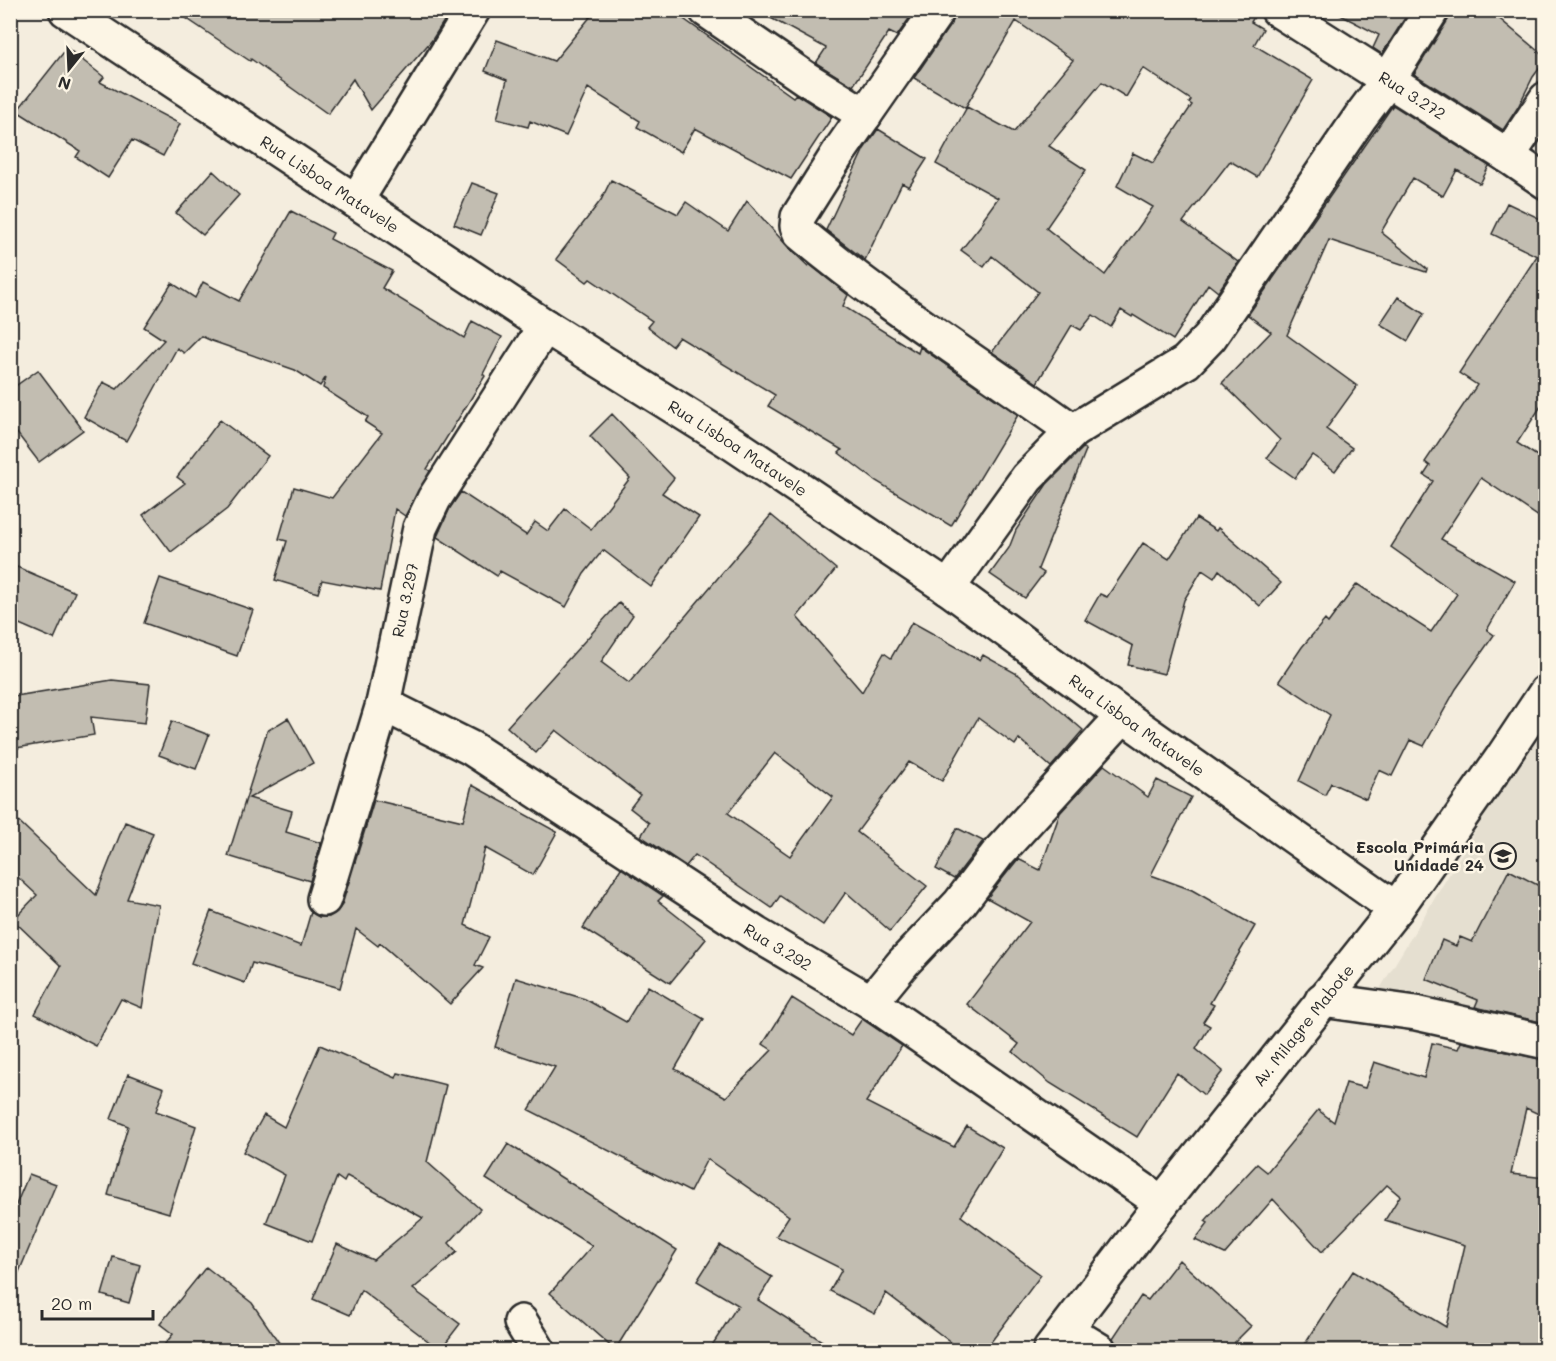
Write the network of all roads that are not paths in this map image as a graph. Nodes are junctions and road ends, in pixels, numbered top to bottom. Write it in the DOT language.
graph roads {
  1 [pos="66,10"];
  2 [pos="473,10"];
  3 [pos="706,10"];
  4 [pos="938,10"];
  5 [pos="1278,10"];
  6 [pos="1432,10"];
  7 [pos="106,21"];
  8 [pos="1388,80"];
  9 [pos="1545,99"];
  10 [pos="865,115"];
  11 [pos="1508,156"];
  12 [pos="1545,182"];
  13 [pos="356,201"];
  14 [pos="544,326"];
  15 [pos="1073,431"];
  16 [pos="948,588"];
  17 [pos="1545,692"];
  18 [pos="383,704"];
  19 [pos="1123,716"];
  20 [pos="324,899"];
  21 [pos="1396,909"];
  22 [pos="1322,1000"];
  23 [pos="871,1002"];
  24 [pos="1545,1042"];
  25 [pos="1162,1203"];
  26 [pos="521,1322"];
  27 [pos="1058,1340"];
  28 [pos="538,1350"];
  29 [pos="1099,1350"];
  1 -- 7 [label="street, Rua Lisboa Matavele"];
  2 -- 13 [label="street"];
  3 -- 10 [label="street"];
  4 -- 10 [label="street"];
  5 -- 8 [label="street, Rua 3.272"];
  6 -- 8 [label="street"];
  7 -- 13 [label="street, Rua Lisboa Matavele"];
  8 -- 11 [label="street, Rua 3.272"];
  8 -- 15 [label="street"];
  9 -- 11 [label="street"];
  10 -- 15 [label="street"];
  11 -- 12 [label="street, Rua 3.272"];
  13 -- 14 [label="street, Rua Lisboa Matavele"];
  14 -- 16 [label="street, Rua Lisboa Matavele"];
  14 -- 18 [label="street, Rua 3.297"];
  15 -- 16 [label="street"];
  16 -- 19 [label="street, Rua Lisboa Matavele"];
  17 -- 21 [label="street, Av. Milagre Mabote"];
  18 -- 20 [label="street, Rua 3.297"];
  18 -- 23 [label="street, Rua 3.292"];
  19 -- 21 [label="street, Rua Lisboa Matavele"];
  19 -- 23 [label="street"];
  21 -- 22 [label="street, Av. Milagre Mabote"];
  22 -- 24 [label="street"];
  22 -- 25 [label="street, Av. Milagre Mabote"];
  23 -- 25 [label="street, Rua 3.292"];
  25 -- 27 [label="street, Av. Milagre Mabote"];
  26 -- 28 [label="street"];
  27 -- 29 [label="street"];
}
